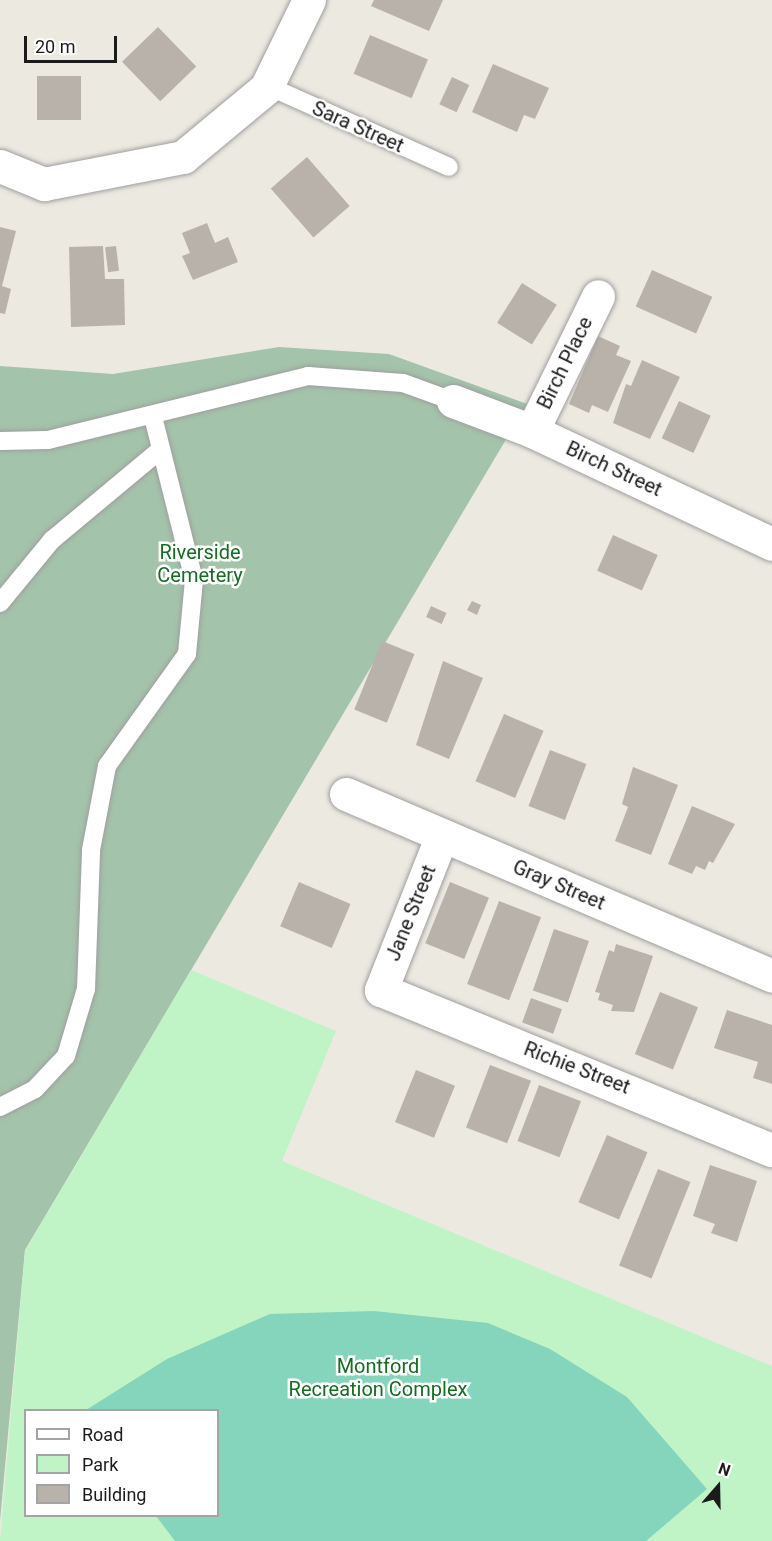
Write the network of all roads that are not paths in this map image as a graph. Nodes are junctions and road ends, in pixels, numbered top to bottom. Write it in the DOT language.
graph roads {
  1 [pos="309,0"];
  2 [pos="268,86"];
  3 [pos="0,166"];
  4 [pos="449,167"];
  5 [pos="598,296"];
  6 [pos="453,401"];
  7 [pos="153,417"];
  8 [pos="532,430"];
  9 [pos="0,441"];
  10 [pos="160,450"];
  11 [pos="772,544"];
  12 [pos="0,603"];
  13 [pos="345,794"];
  14 [pos="442,835"];
  15 [pos="772,976"];
  16 [pos="381,990"];
  17 [pos="0,1107"];
  18 [pos="772,1150"];
  1 -- 2 [label="street"];
  2 -- 3 [label="street"];
  2 -- 4 [label="lane, Sara Street"];
  5 -- 8 [label="street, Birch Place"];
  6 -- 7 [label="lane"];
  6 -- 8 [label="street, Birch Street"];
  7 -- 9 [label="lane"];
  7 -- 10 [label="lane"];
  8 -- 11 [label="street, Birch Street"];
  10 -- 12 [label="lane"];
  10 -- 17 [label="lane"];
  13 -- 14 [label="street, Gray Street"];
  14 -- 15 [label="street, Gray Street"];
  14 -- 16 [label="street, Jane Street"];
  16 -- 18 [label="street, Richie Street"];
}
